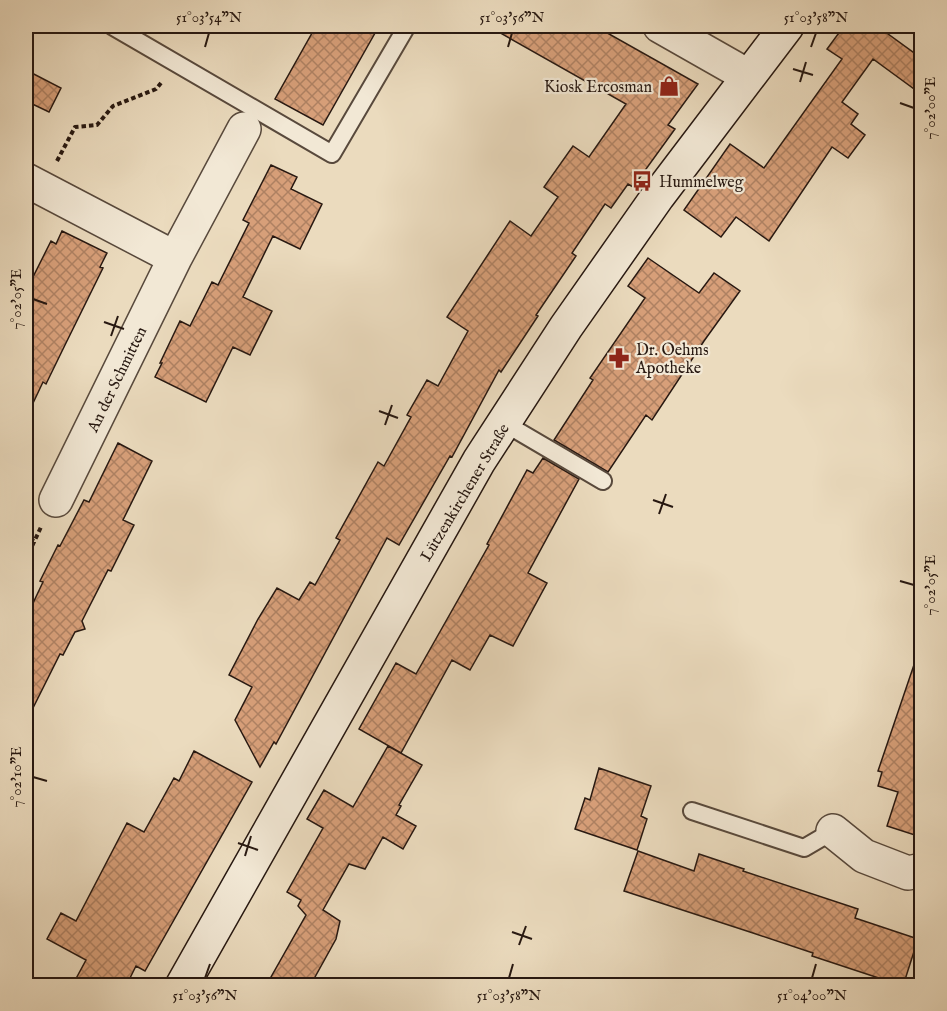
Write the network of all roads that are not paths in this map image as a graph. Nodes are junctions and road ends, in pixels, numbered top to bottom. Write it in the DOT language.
graph roads {
  1 [pos="112,26"];
  2 [pos="407,26"];
  3 [pos="660,26"];
  4 [pos="787,26"];
  5 [pos="748,76"];
  6 [pos="244,129"];
  7 [pos="34,184"];
  8 [pos="176,258"];
  9 [pos="504,423"];
  10 [pos="603,481"];
  11 [pos="56,500"];
  12 [pos="692,811"];
  13 [pos="833,831"];
  14 [pos="921,870"];
  15 [pos="182,986"];
  1 -- 2 [label="lane"];
  3 -- 5 [label="main road"];
  4 -- 5 [label="main road, Lützenkirchener Straße"];
  5 -- 9 [label="main road, Lützenkirchener Straße"];
  6 -- 8 [label="main road, An der Schmitten"];
  7 -- 8 [label="main road"];
  8 -- 11 [label="main road, An der Schmitten"];
  9 -- 10 [label="lane"];
  9 -- 15 [label="main road, Lützenkirchener Straße"];
  12 -- 13 [label="lane"];
  13 -- 14 [label="main road"];
}
